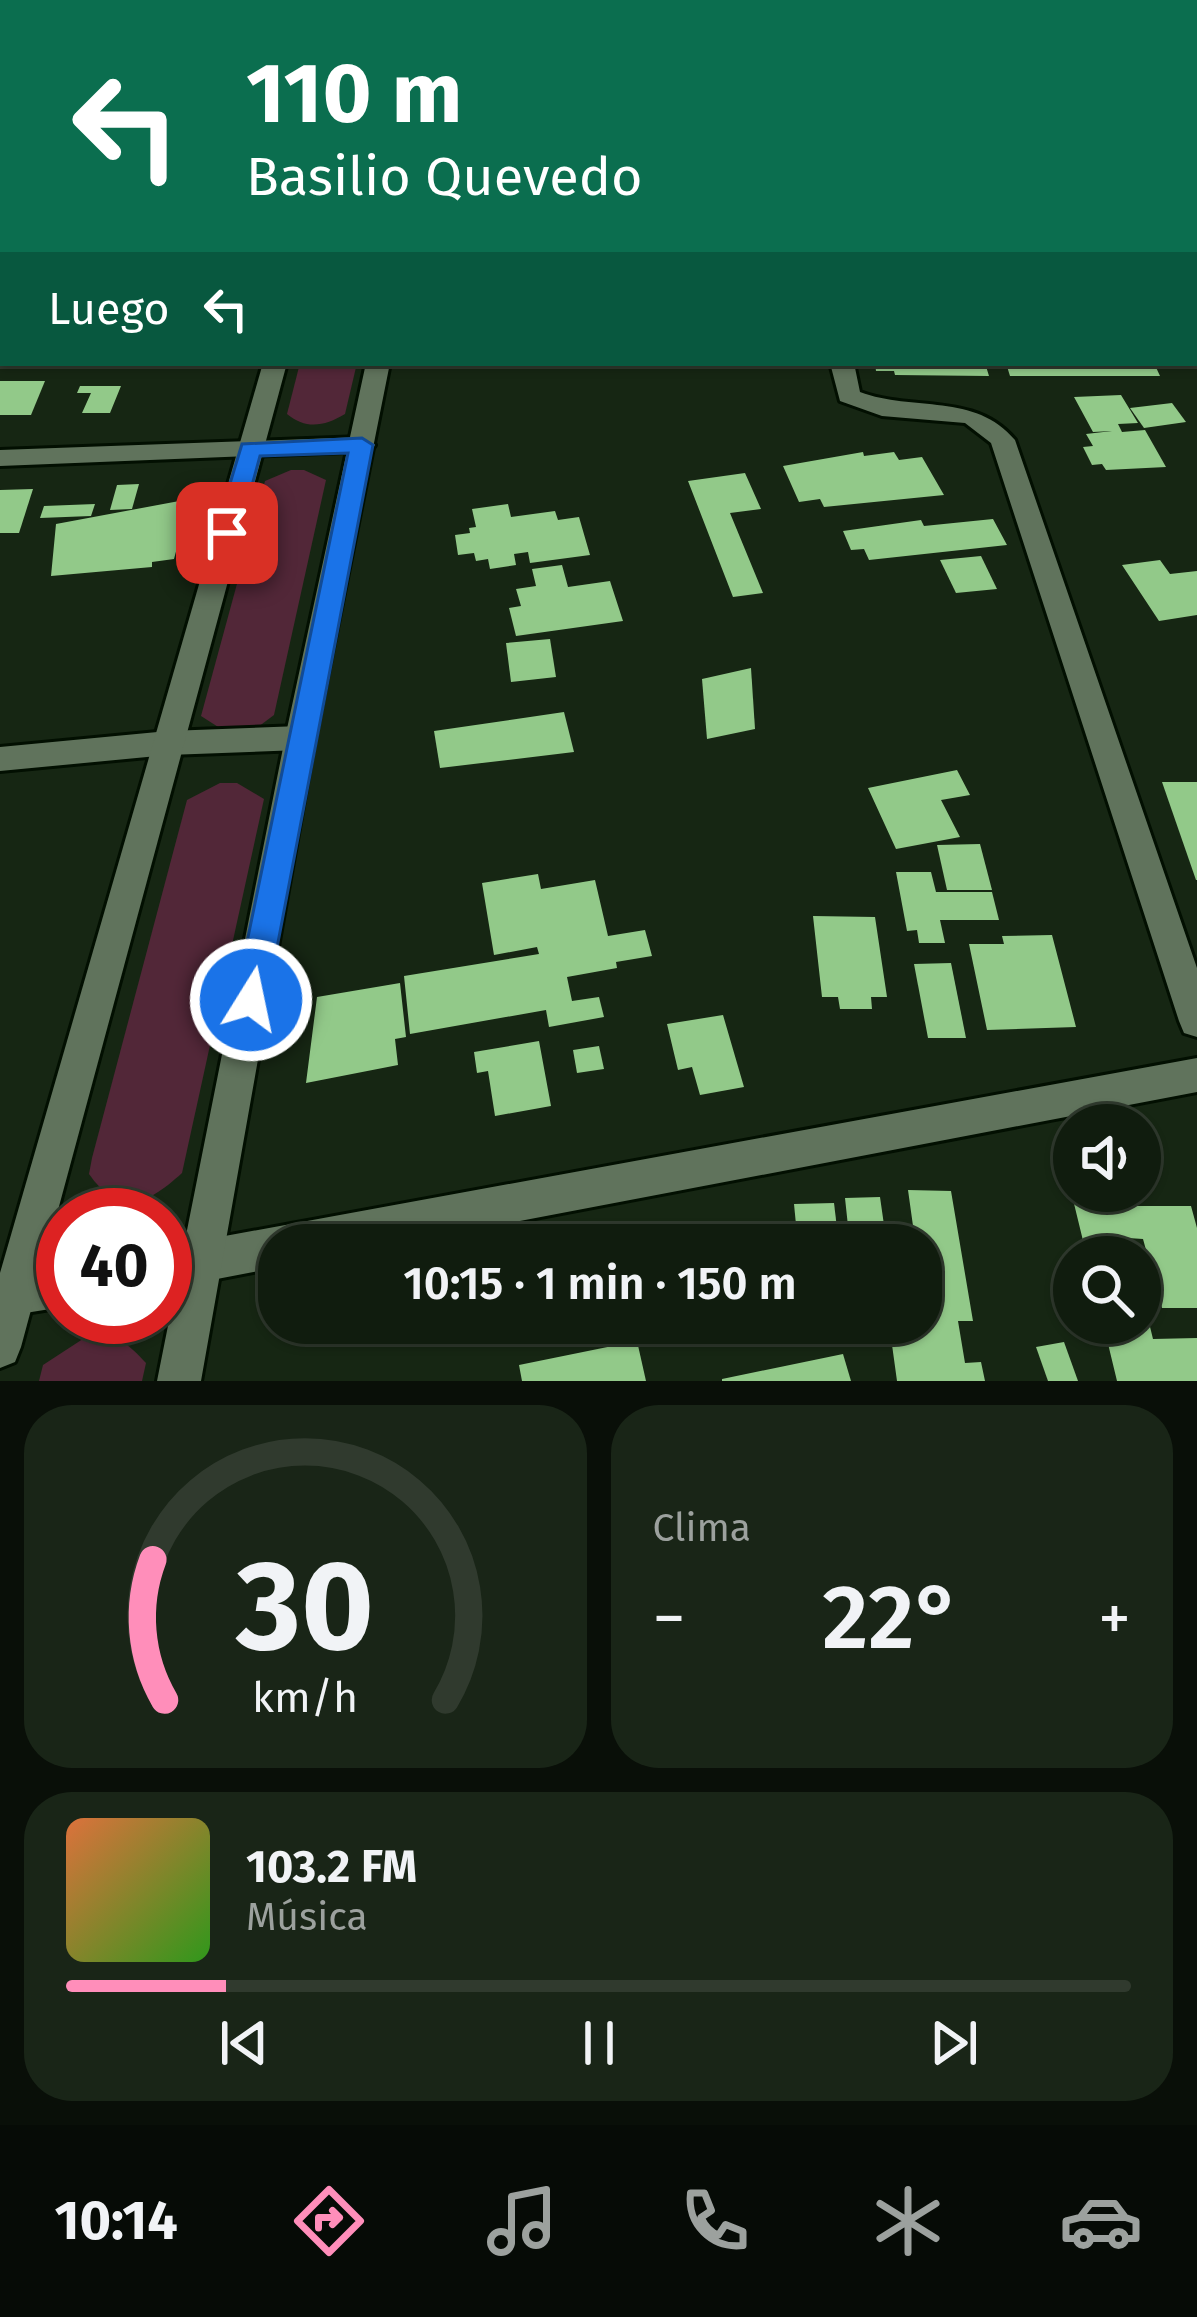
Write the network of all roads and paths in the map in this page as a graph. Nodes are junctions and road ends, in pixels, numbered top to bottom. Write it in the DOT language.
graph roads {
  1 [pos="274,366"];
  2 [pos="377,366"];
  3 [pos="843,366"];
  4 [pos="362,445"];
  5 [pos="250,449"];
  6 [pos="0,458"];
  7 [pos="300,738"];
  8 [pos="169,743"];
  9 [pos="0,759"];
  10 [pos="1197,1021"];
  11 [pos="1197,1075"];
  12 [pos="401,1224"];
  13 [pos="192,1228"];
  14 [pos="258,1251"];
  15 [pos="192,1263"];
  16 [pos="7,1295"];
  17 [pos="180,1344"];
  18 [pos="0,1348"];
  19 [pos="178,1381"];
  1 -- 5 [label="street"];
  2 -- 4 [label="street"];
  3 -- 10 [label="street"];
  4 -- 5 [label="street"];
  4 -- 7 [label="street"];
  5 -- 6 [label="street"];
  5 -- 8 [label="street"];
  7 -- 8 [label="street"];
  7 -- 13 [label="street"];
  8 -- 9 [label="street"];
  8 -- 16 [label="street"];
  11 -- 12 [label="street"];
  14 -- 15 [label="street"];
  16 -- 18 [label="street"];
  17 -- 19 [label="street"];
}
